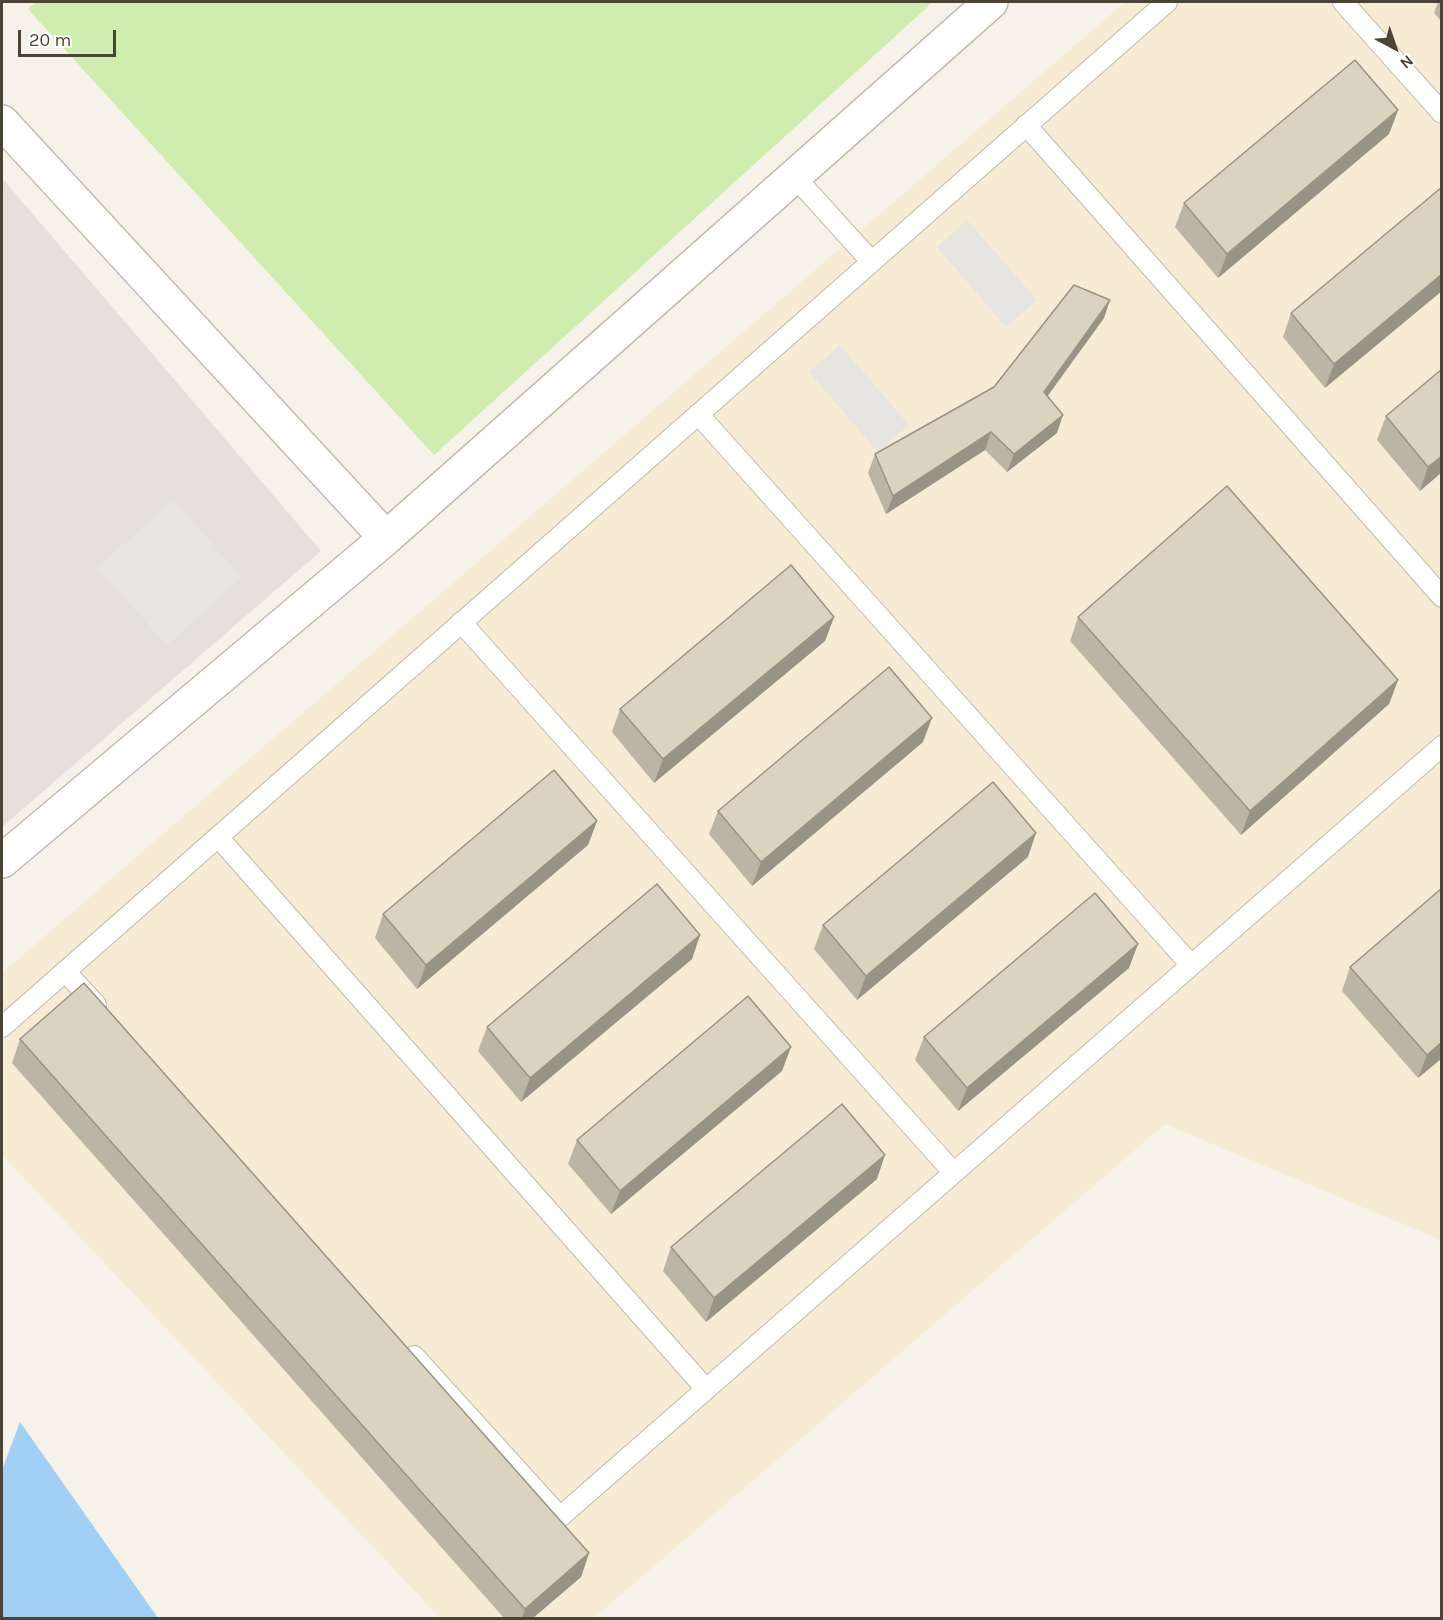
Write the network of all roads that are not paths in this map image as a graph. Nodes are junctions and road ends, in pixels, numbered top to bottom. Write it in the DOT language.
graph roads {
  1 [pos="991,2"];
  2 [pos="1167,2"];
  3 [pos="1343,2"];
  4 [pos="1442,113"];
  5 [pos="2,122"];
  6 [pos="1026,125"];
  7 [pos="794,176"];
  8 [pos="871,261"];
  9 [pos="698,414"];
  10 [pos="386,538"];
  11 [pos="1442,597"];
  12 [pos="461,622"];
  13 [pos="1442,746"];
  14 [pos="218,837"];
  15 [pos="2,861"];
  16 [pos="1191,965"];
  17 [pos="65,972"];
  18 [pos="105,1016"];
  19 [pos="2,1027"];
  20 [pos="953,1172"];
  21 [pos="400,1341"];
  22 [pos="706,1389"];
  1 -- 7 [label="street"];
  2 -- 6 [label="lane"];
  3 -- 4 [label="lane"];
  5 -- 10 [label="street"];
  6 -- 8 [label="lane"];
  6 -- 11 [label="lane"];
  7 -- 8 [label="lane"];
  7 -- 10 [label="street"];
  8 -- 9 [label="lane"];
  9 -- 12 [label="lane"];
  9 -- 16 [label="lane"];
  10 -- 15 [label="street"];
  12 -- 14 [label="lane"];
  12 -- 20 [label="lane"];
  13 -- 16 [label="lane"];
  14 -- 17 [label="lane"];
  14 -- 22 [label="lane"];
  16 -- 20 [label="lane"];
  17 -- 18 [label="lane"];
  17 -- 19 [label="lane"];
  20 -- 22 [label="lane"];
  21 -- 22 [label="lane"];
}
